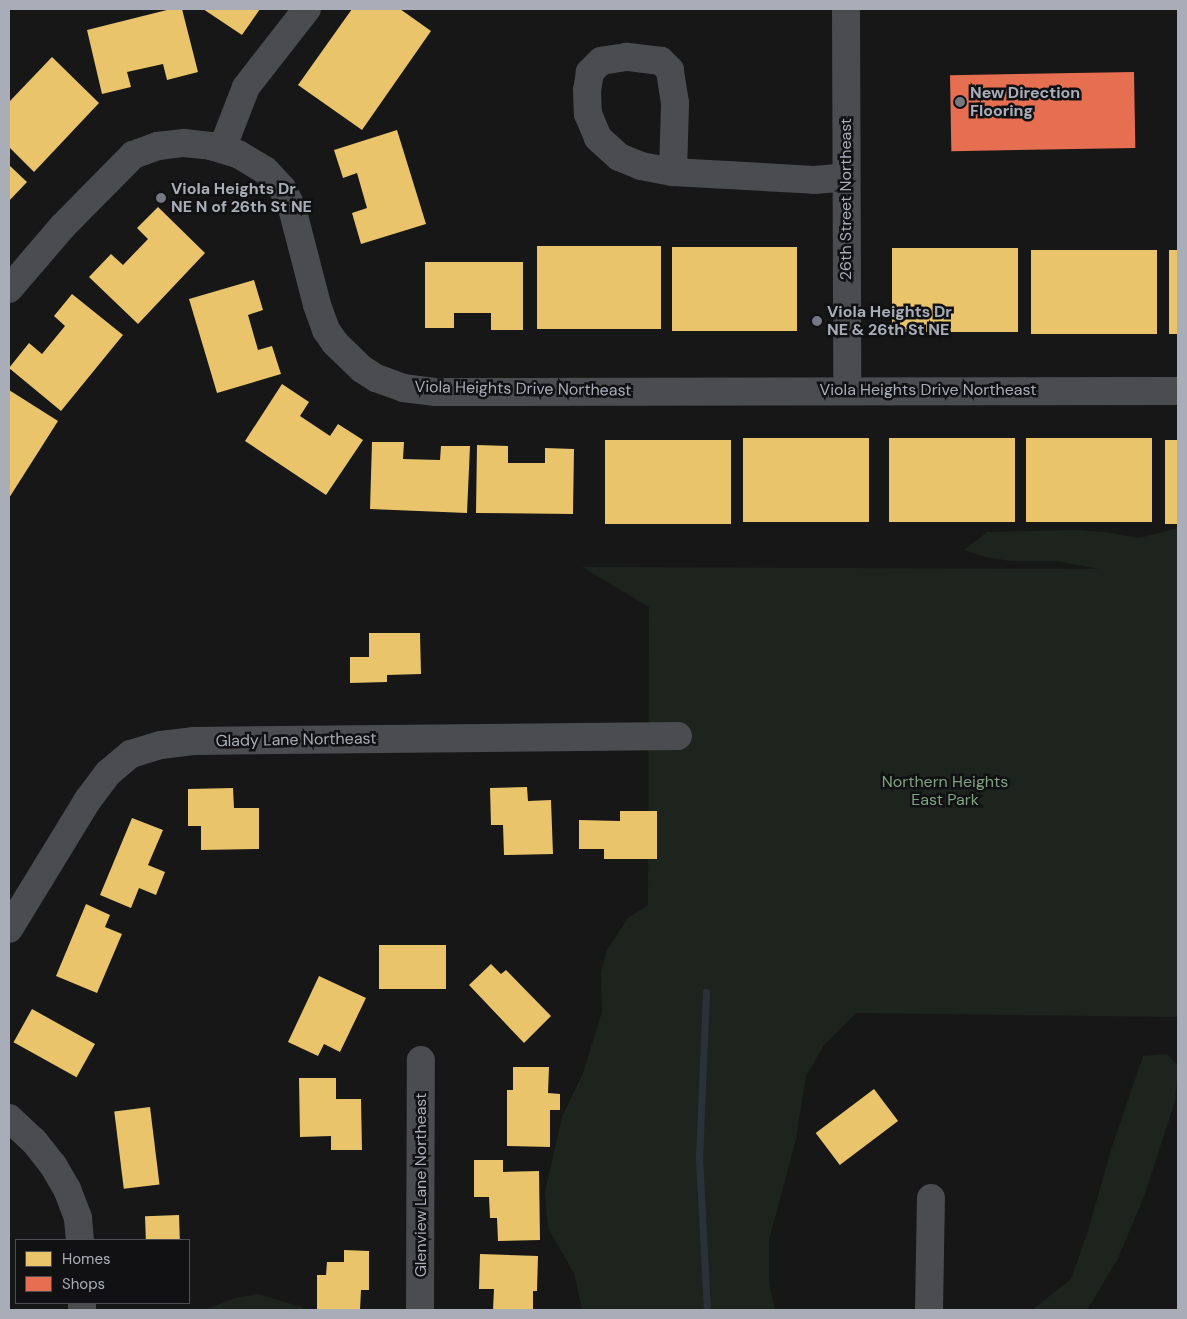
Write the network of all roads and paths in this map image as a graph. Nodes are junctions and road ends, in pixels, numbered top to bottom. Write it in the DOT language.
graph roads {
  1 [pos="307,9"];
  2 [pos="846,9"];
  3 [pos="222,149"];
  4 [pos="673,172"];
  5 [pos="846,177"];
  6 [pos="9,289"];
  7 [pos="847,390"];
  8 [pos="1178,391"];
  9 [pos="678,736"];
  10 [pos="9,929"];
  11 [pos="421,1060"];
  12 [pos="9,1118"];
  13 [pos="931,1198"];
  14 [pos="80,1239"];
  15 [pos="420,1310"];
  16 [pos="928,1310"];
  1 -- 3 [label="street"];
  2 -- 5 [label="street, 26th Street Northeast"];
  3 -- 6 [label="street, Viola Heights Drive Northeast"];
  3 -- 7 [label="street, Viola Heights Drive Northeast"];
  4 -- 5 [label="street"];
  5 -- 7 [label="street, 26th Street Northeast"];
  7 -- 8 [label="street, Viola Heights Drive Northeast"];
  9 -- 10 [label="street, Glady Lane Northeast"];
  11 -- 15 [label="street, Glenview Lane Northeast"];
  12 -- 14 [label="street"];
  13 -- 16 [label="street"];
}
